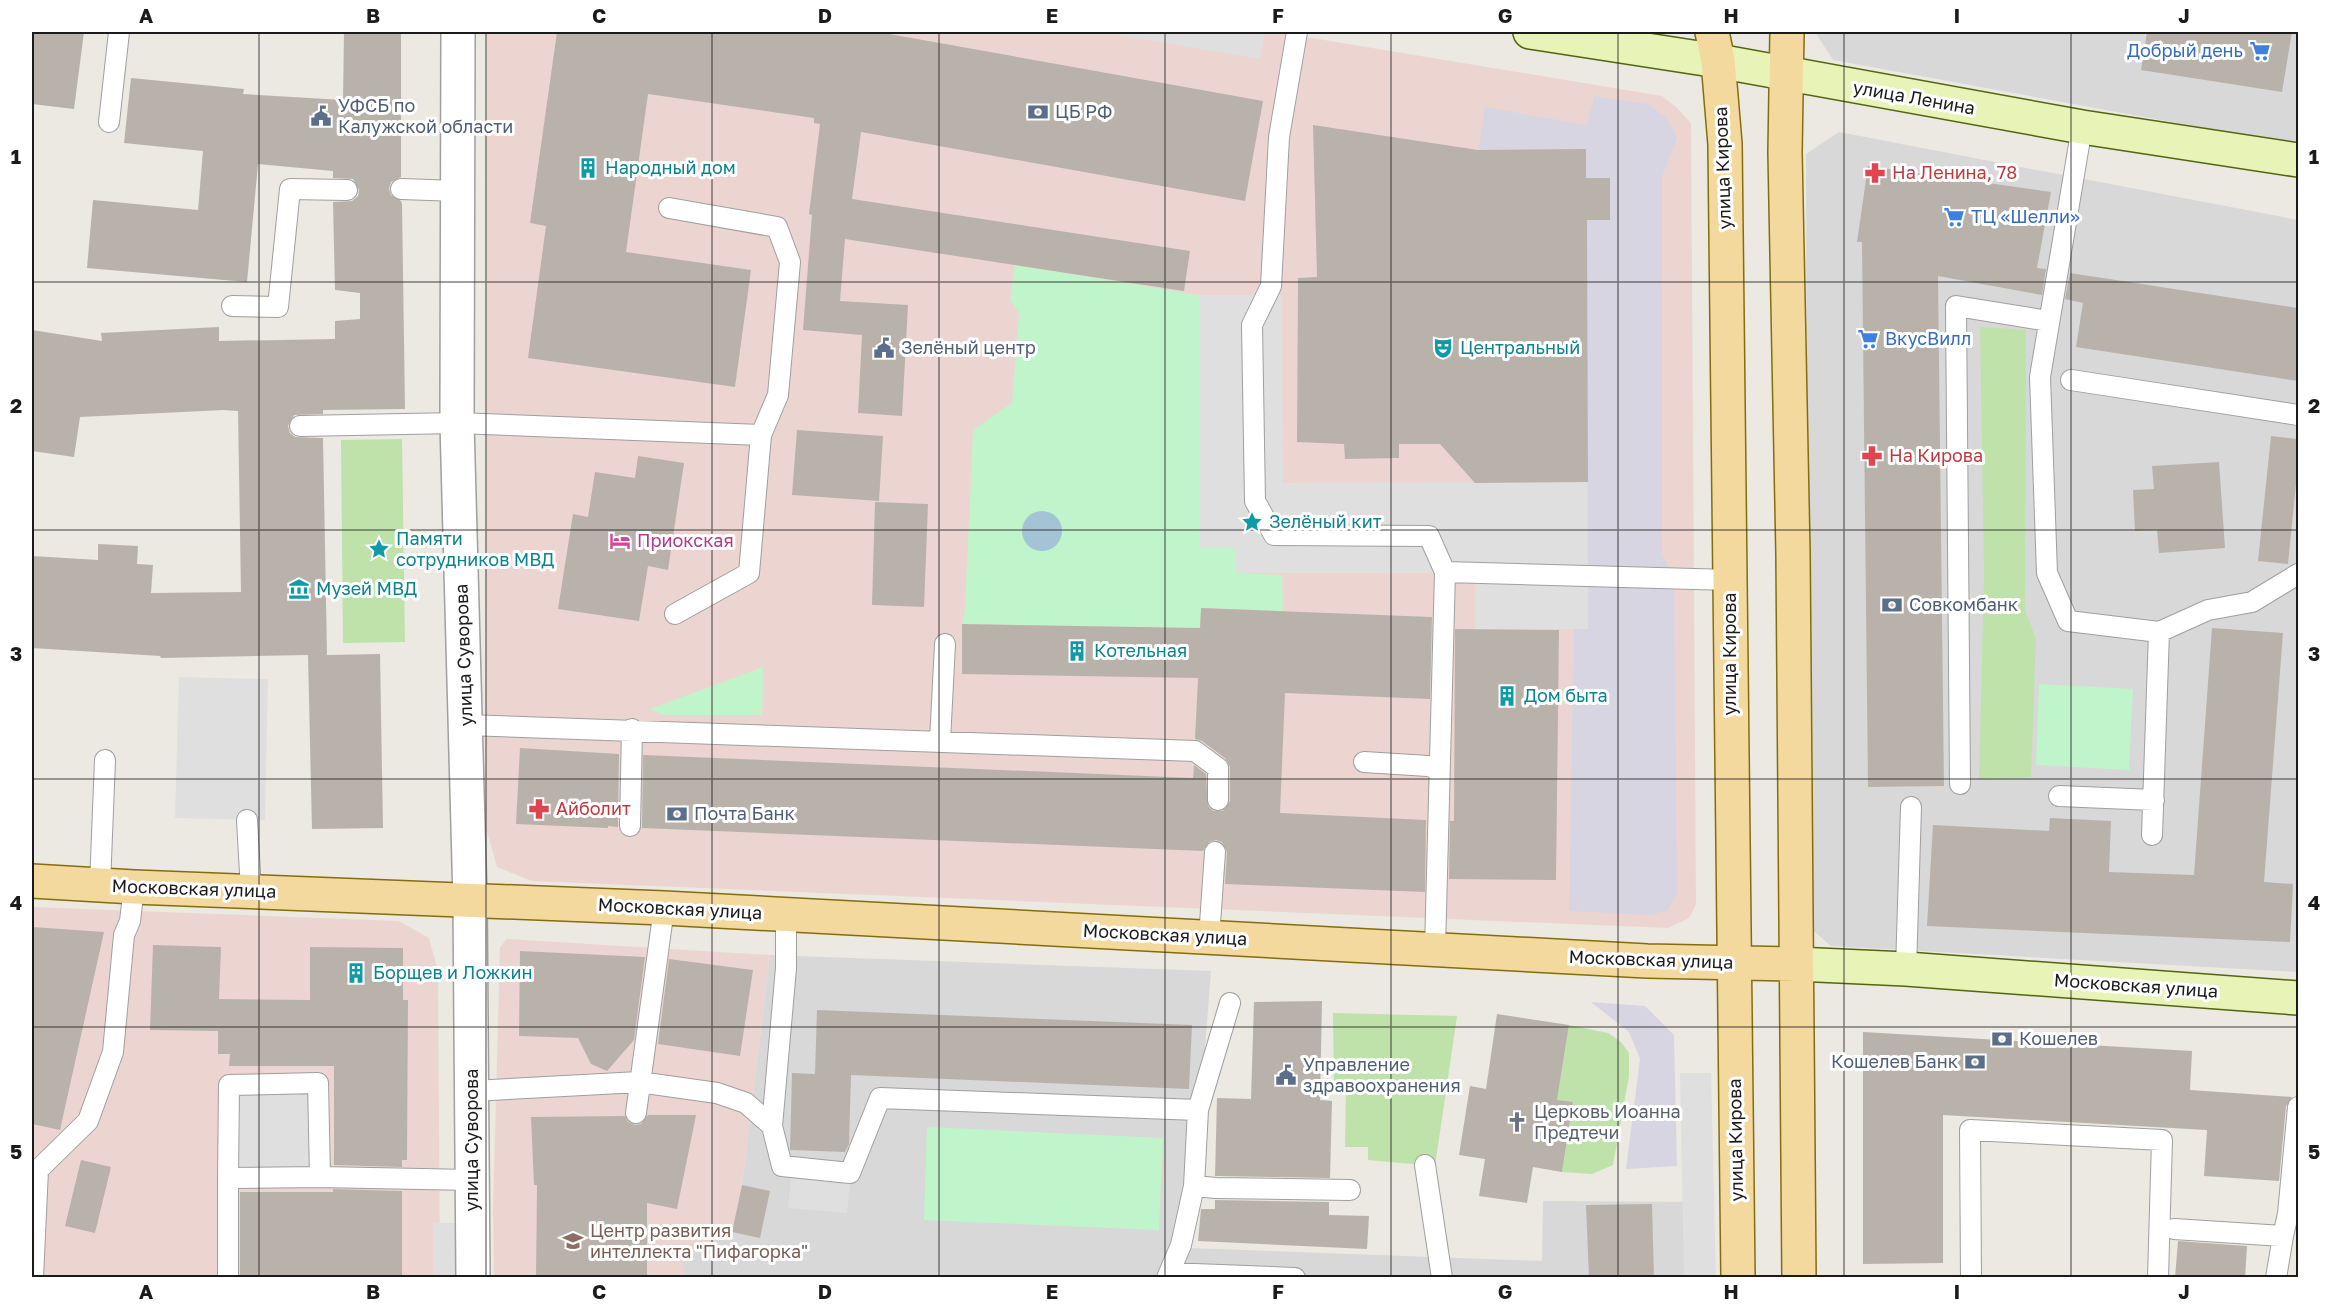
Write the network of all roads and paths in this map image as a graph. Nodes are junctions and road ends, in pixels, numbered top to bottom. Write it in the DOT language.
graph roads {
  1 [pos="119,32"];
  2 [pos="458,32"];
  3 [pos="1297,32"];
  4 [pos="1530,32"];
  5 [pos="1787,32"];
  6 [pos="1715,46"];
  7 [pos="1785,73"];
  8 [pos="110,122"];
  9 [pos="2082,127"];
  10 [pos="2298,160"];
  11 [pos="401,189"];
  12 [pos="347,190"];
  13 [pos="458,191"];
  14 [pos="669,208"];
  15 [pos="232,306"];
  16 [pos="2048,321"];
  17 [pos="2071,380"];
  18 [pos="2298,415"];
  19 [pos="458,423"];
  20 [pos="300,426"];
  21 [pos="761,435"];
  22 [pos="1444,572"];
  23 [pos="2298,574"];
  24 [pos="1730,580"];
  25 [pos="675,614"];
  26 [pos="2159,632"];
  27 [pos="945,644"];
  28 [pos="466,725"];
  29 [pos="632,729"];
  30 [pos="940,741"];
  31 [pos="105,760"];
  32 [pos="1364,762"];
  33 [pos="1439,769"];
  34 [pos="1960,784"];
  35 [pos="2059,796"];
  36 [pos="1218,800"];
  37 [pos="2154,800"];
  38 [pos="1911,807"];
  39 [pos="247,820"];
  40 [pos="630,826"];
  41 [pos="2152,835"];
  42 [pos="1215,852"];
  43 [pos="32,881"];
  44 [pos="100,885"];
  45 [pos="134,887"];
  46 [pos="251,891"];
  47 [pos="470,900"];
  48 [pos="664,909"];
  49 [pos="786,915"];
  50 [pos="1209,938"];
  51 [pos="1435,949"];
  52 [pos="1734,963"];
  53 [pos="1796,964"];
  54 [pos="1906,969"];
  55 [pos="2298,998"];
  56 [pos="1230,1003"];
  57 [pos="639,1082"];
  58 [pos="471,1090"];
  59 [pos="2298,1107"];
  60 [pos="1198,1110"];
  61 [pos="636,1113"];
  62 [pos="772,1126"];
  63 [pos="1425,1165"];
  64 [pos="320,1177"];
  65 [pos="228,1178"];
  66 [pos="472,1180"];
  67 [pos="1194,1186"];
  68 [pos="1350,1190"];
  69 [pos="2174,1229"];
  70 [pos="2283,1236"];
  71 [pos="1168,1275"];
  72 [pos="33,1278"];
  73 [pos="228,1278"];
  74 [pos="473,1278"];
  75 [pos="1295,1278"];
  76 [pos="1442,1278"];
  77 [pos="1738,1278"];
  78 [pos="1799,1278"];
  79 [pos="1971,1278"];
  80 [pos="2158,1278"];
  81 [pos="2276,1278"];
  1 -- 8 [label="lane"];
  2 -- 13 [label="street, улица Суворова"];
  3 -- 22 [label="lane"];
  4 -- 6 [label="main road, улица Ленина"];
  5 -- 7 [label="main road"];
  6 -- 7 [label="main road, улица Ленина"];
  6 -- 24 [label="main road, улица Кирова"];
  7 -- 9 [label="main road, улица Ленина"];
  7 -- 53 [label="main road"];
  9 -- 10 [label="main road, улица Ленина"];
  9 -- 16 [label="lane"];
  11 -- 13 [label="lane"];
  12 -- 15 [label="lane"];
  13 -- 19 [label="street, улица Суворова"];
  14 -- 21 [label="lane"];
  16 -- 26 [label="lane"];
  16 -- 34 [label="lane"];
  17 -- 18 [label="lane"];
  19 -- 20 [label="lane"];
  19 -- 21 [label="lane"];
  19 -- 28 [label="street, улица Суворова"];
  21 -- 25 [label="lane"];
  22 -- 24 [label="lane"];
  22 -- 33 [label="lane"];
  23 -- 26 [label="lane"];
  24 -- 52 [label="main road, улица Кирова"];
  26 -- 37 [label="lane"];
  27 -- 30 [label="lane"];
  28 -- 29 [label="lane"];
  28 -- 47 [label="street, улица Суворова"];
  29 -- 30 [label="lane"];
  29 -- 40 [label="lane"];
  30 -- 36 [label="lane"];
  31 -- 44 [label="lane"];
  32 -- 33 [label="lane"];
  33 -- 51 [label="lane"];
  35 -- 37 [label="lane"];
  37 -- 41 [label="lane"];
  38 -- 54 [label="lane"];
  39 -- 46 [label="lane"];
  42 -- 50 [label="lane"];
  43 -- 44 [label="main road, Московская улица"];
  44 -- 45 [label="main road, Московская улица"];
  45 -- 46 [label="main road, Московская улица"];
  45 -- 72 [label="lane"];
  46 -- 47 [label="main road, Московская улица"];
  47 -- 48 [label="main road, Московская улица"];
  47 -- 58 [label="street, улица Суворова"];
  48 -- 49 [label="main road, Московская улица"];
  48 -- 57 [label="lane"];
  49 -- 50 [label="main road, Московская улица"];
  49 -- 62 [label="lane"];
  50 -- 51 [label="main road, Московская улица"];
  51 -- 52 [label="main road, Московская улица"];
  52 -- 53 [label="main road, Московская улица"];
  52 -- 77 [label="main road, улица Кирова"];
  53 -- 54 [label="main road, Московская улица"];
  53 -- 78 [label="main road"];
  54 -- 55 [label="main road, Московская улица"];
  56 -- 60 [label="lane"];
  57 -- 58 [label="lane"];
  57 -- 61 [label="lane"];
  57 -- 62 [label="lane"];
  58 -- 66 [label="street, улица Суворова"];
  59 -- 70 [label="lane"];
  60 -- 62 [label="lane"];
  60 -- 67 [label="lane"];
  63 -- 76 [label="lane"];
  64 -- 65 [label="lane"];
  64 -- 65 [label="lane"];
  64 -- 66 [label="lane"];
  65 -- 73 [label="lane"];
  66 -- 74 [label="street, улица Суворова"];
  67 -- 68 [label="lane"];
  67 -- 71 [label="lane"];
  69 -- 70 [label="lane"];
  70 -- 81 [label="lane"];
  71 -- 75 [label="lane"];
  79 -- 80 [label="lane"];
}
